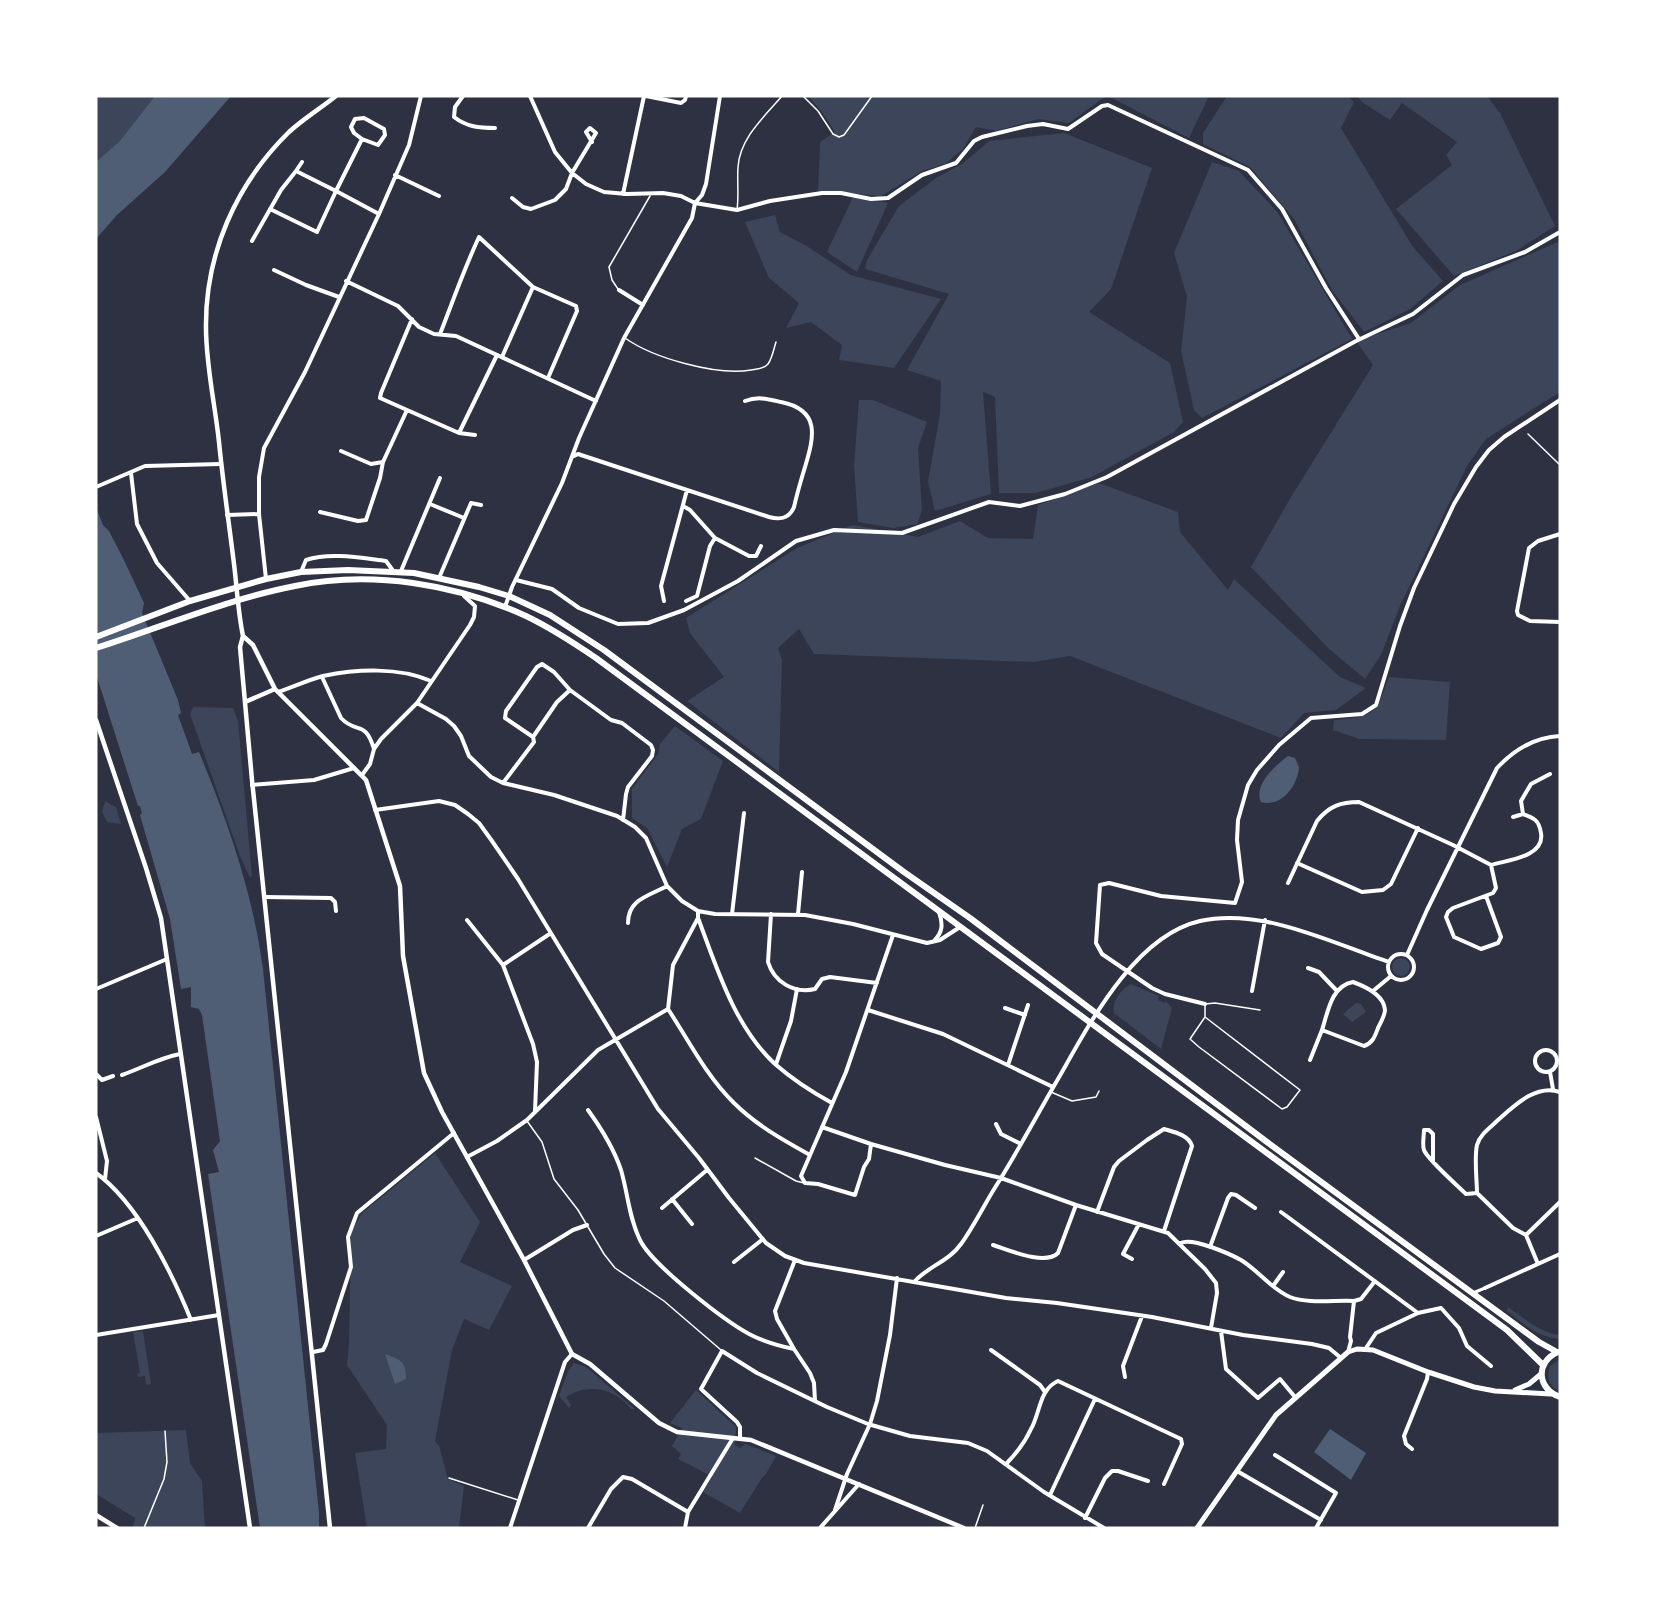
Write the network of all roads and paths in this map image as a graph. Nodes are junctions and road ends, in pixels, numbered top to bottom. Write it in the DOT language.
graph roads {
  1 [pos="336,96"];
  2 [pos="421,96"];
  3 [pos="463,96"];
  4 [pos="530,96"];
  5 [pos="645,96"];
  6 [pos="686,96"];
  7 [pos="720,96"];
  8 [pos="782,96"];
  9 [pos="803,96"];
  10 [pos="872,96"];
  11 [pos="495,128"];
  12 [pos="362,139"];
  13 [pos="592,142"];
  14 [pos="302,162"];
  15 [pos="296,171"];
  16 [pos="572,173"];
  17 [pos="395,175"];
  18 [pos="336,191"];
  19 [pos="651,192"];
  20 [pos="623,194"];
  21 [pos="439,196"];
  22 [pos="512,198"];
  23 [pos="695,204"];
  24 [pos="270,208"];
  25 [pos="737,210"];
  26 [pos="379,214"];
  27 [pos="1560,232"];
  28 [pos="252,242"];
  29 [pos="274,270"];
  30 [pos="346,281"];
  31 [pos="533,288"];
  32 [pos="619,290"];
  33 [pos="339,297"];
  34 [pos="643,305"];
  35 [pos="412,319"];
  36 [pos="440,334"];
  37 [pos="624,338"];
  38 [pos="1359,339"];
  39 [pos="776,342"];
  40 [pos="500,356"];
  41 [pos="548,378"];
  42 [pos="596,400"];
  43 [pos="1560,400"];
  44 [pos="745,401"];
  45 [pos="407,410"];
  46 [pos="459,433"];
  47 [pos="1528,434"];
  48 [pos="475,435"];
  49 [pos="341,451"];
  50 [pos="574,456"];
  51 [pos="382,462"];
  52 [pos="220,464"];
  53 [pos="1560,465"];
  54 [pos="131,473"];
  55 [pos="440,478"];
  56 [pos="96,486"];
  57 [pos="687,490"];
  58 [pos="430,504"];
  59 [pos="481,505"];
  60 [pos="683,506"];
  61 [pos="320,512"];
  62 [pos="260,514"];
  63 [pos="227,515"];
  64 [pos="464,518"];
  65 [pos="1560,534"];
  66 [pos="715,538"];
  67 [pos="762,546"];
  68 [pos="301,572"];
  69 [pos="397,572"];
  70 [pos="439,578"];
  71 [pos="266,579"];
  72 [pos="516,580"];
  73 [pos="236,588"];
  74 [pos="460,593"];
  75 [pos="509,596"];
  76 [pos="190,601"];
  77 [pos="237,601"];
  78 [pos="664,601"];
  79 [pos="686,602"];
  80 [pos="505,607"];
  81 [pos="1560,622"];
  82 [pos="243,636"];
  83 [pos="96,637"];
  84 [pos="96,648"];
  85 [pos="322,677"];
  86 [pos="431,681"];
  87 [pos="570,690"];
  88 [pos="277,691"];
  89 [pos="245,702"];
  90 [pos="417,703"];
  91 [pos="96,723"];
  92 [pos="1560,736"];
  93 [pos="533,737"];
  94 [pos="374,749"];
  95 [pos="354,768"];
  96 [pos="1550,774"];
  97 [pos="362,775"];
  98 [pos="503,783"];
  99 [pos="252,784"];
  100 [pos="375,810"];
  101 [pos="744,813"];
  102 [pos="1523,814"];
  103 [pos="1513,817"];
  104 [pos="623,820"];
  105 [pos="1418,828"];
  106 [pos="1458,847"];
  107 [pos="1297,863"];
  108 [pos="1491,865"];
  109 [pos="802,872"];
  110 [pos="1288,883"];
  111 [pos="667,886"];
  112 [pos="1486,896"];
  113 [pos="265,897"];
  114 [pos="336,911"];
  115 [pos="698,911"];
  116 [pos="939,912"];
  117 [pos="732,914"];
  118 [pos="771,914"];
  119 [pos="798,914"];
  120 [pos="698,918"];
  121 [pos="467,920"];
  122 [pos="1265,920"];
  123 [pos="628,923"];
  124 [pos="960,927"];
  125 [pos="551,933"];
  126 [pos="893,935"];
  127 [pos="933,941"];
  128 [pos="1407,955"];
  129 [pos="167,959"];
  130 [pos="1389,962"];
  131 [pos="503,965"];
  132 [pos="1308,968"];
  133 [pos="1127,973"];
  134 [pos="1391,976"];
  135 [pos="877,983"];
  136 [pos="797,988"];
  137 [pos="96,989"];
  138 [pos="1252,991"];
  139 [pos="1337,991"];
  140 [pos="1373,991"];
  141 [pos="1205,1004"];
  142 [pos="1028,1005"];
  143 [pos="1005,1008"];
  144 [pos="668,1010"];
  145 [pos="868,1010"];
  146 [pos="1260,1010"];
  147 [pos="1098,1013"];
  148 [pos="1025,1015"];
  149 [pos="1205,1017"];
  150 [pos="1091,1023"];
  151 [pos="1322,1030"];
  152 [pos="616,1038"];
  153 [pos="180,1054"];
  154 [pos="1310,1060"];
  155 [pos="776,1065"];
  156 [pos="1008,1065"];
  157 [pos="1550,1072"];
  158 [pos="96,1073"];
  159 [pos="122,1075"];
  160 [pos="113,1076"];
  161 [pos="1053,1087"];
  162 [pos="1553,1089"];
  163 [pos="1099,1091"];
  164 [pos="1050,1092"];
  165 [pos="1560,1092"];
  166 [pos="832,1103"];
  167 [pos="588,1110"];
  168 [pos="535,1111"];
  169 [pos="96,1117"];
  170 [pos="526,1120"];
  171 [pos="996,1124"];
  172 [pos="822,1127"];
  173 [pos="454,1133"];
  174 [pos="871,1144"];
  175 [pos="1021,1144"];
  176 [pos="810,1155"];
  177 [pos="467,1157"];
  178 [pos="755,1158"];
  179 [pos="1433,1162"];
  180 [pos="707,1170"];
  181 [pos="96,1173"];
  182 [pos="105,1179"];
  183 [pos="1001,1179"];
  184 [pos="804,1183"];
  185 [pos="1477,1193"];
  186 [pos="672,1199"];
  187 [pos="1560,1202"];
  188 [pos="1076,1205"];
  189 [pos="662,1208"];
  190 [pos="1255,1208"];
  191 [pos="1097,1212"];
  192 [pos="1281,1212"];
  193 [pos="138,1218"];
  194 [pos="692,1224"];
  195 [pos="1139,1224"];
  196 [pos="587,1225"];
  197 [pos="1164,1231"];
  198 [pos="1526,1235"];
  199 [pos="96,1236"];
  200 [pos="763,1239"];
  201 [pos="1181,1243"];
  202 [pos="993,1245"];
  203 [pos="1210,1247"];
  204 [pos="1560,1254"];
  205 [pos="1132,1259"];
  206 [pos="524,1260"];
  207 [pos="795,1260"];
  208 [pos="734,1262"];
  209 [pos="1538,1264"];
  210 [pos="1283,1272"];
  211 [pos="897,1278"];
  212 [pos="915,1281"];
  213 [pos="1375,1281"];
  214 [pos="1273,1286"];
  215 [pos="1485,1288"];
  216 [pos="1473,1293"];
  217 [pos="1354,1301"];
  218 [pos="1418,1313"];
  219 [pos="219,1314"];
  220 [pos="1142,1316"];
  221 [pos="191,1320"];
  222 [pos="1212,1328"];
  223 [pos="1221,1331"];
  224 [pos="96,1335"];
  225 [pos="1366,1348"];
  226 [pos="794,1349"];
  227 [pos="991,1350"];
  228 [pos="722,1351"];
  229 [pos="313,1352"];
  230 [pos="1348,1352"];
  231 [pos="1559,1352"];
  232 [pos="572,1354"];
  233 [pos="1341,1358"];
  234 [pos="1543,1365"];
  235 [pos="1491,1366"];
  236 [pos="1428,1372"];
  237 [pos="1541,1374"];
  238 [pos="1125,1377"];
  239 [pos="1512,1391"];
  240 [pos="1045,1393"];
  241 [pos="1551,1394"];
  242 [pos="1295,1397"];
  243 [pos="1559,1398"];
  244 [pos="1095,1399"];
  245 [pos="815,1401"];
  246 [pos="870,1424"];
  247 [pos="165,1431"];
  248 [pos="734,1437"];
  249 [pos="740,1437"];
  250 [pos="1412,1449"];
  251 [pos="1275,1455"];
  252 [pos="1006,1464"];
  253 [pos="1236,1471"];
  254 [pos="448,1478"];
  255 [pos="846,1479"];
  256 [pos="1149,1481"];
  257 [pos="859,1484"];
  258 [pos="1164,1484"];
  259 [pos="1050,1495"];
  260 [pos="519,1501"];
  261 [pos="983,1505"];
  262 [pos="834,1510"];
  263 [pos="688,1512"];
  264 [pos="96,1515"];
  265 [pos="1085,1518"];
  266 [pos="1321,1520"];
  267 [pos="117,1528"];
  268 [pos="144,1528"];
  269 [pos="250,1528"];
  270 [pos="330,1528"];
  271 [pos="510,1528"];
  272 [pos="588,1528"];
  273 [pos="685,1528"];
  274 [pos="820,1528"];
  275 [pos="964,1528"];
  276 [pos="975,1528"];
  277 [pos="1104,1528"];
  278 [pos="1197,1528"];
  279 [pos="1316,1528"];
  1 -- 52 [label="street"];
  2 -- 17 [label="street"];
  3 -- 11 [label="street"];
  4 -- 16 [label="street"];
  5 -- 6 [label="street"];
  5 -- 20 [label="street"];
  7 -- 23 [label="street"];
  8 -- 25 [label="lane"];
  9 -- 10 [label="lane"];
  12 -- 12 [label="street"];
  12 -- 18 [label="street"];
  13 -- 16 [label="street"];
  14 -- 15 [label="street"];
  15 -- 18 [label="street"];
  15 -- 24 [label="street"];
  16 -- 20 [label="street"];
  16 -- 22 [label="street"];
  17 -- 21 [label="street"];
  17 -- 26 [label="street"];
  18 -- 24 [label="street"];
  18 -- 26 [label="street"];
  19 -- 20 [label="street"];
  19 -- 23 [label="street"];
  19 -- 32 [label="lane"];
  23 -- 25 [label="street"];
  23 -- 34 [label="street"];
  24 -- 28 [label="street"];
  25 -- 38 [label="street"];
  26 -- 30 [label="street"];
  27 -- 38 [label="street"];
  29 -- 33 [label="street"];
  30 -- 33 [label="street"];
  30 -- 35 [label="street"];
  31 -- 36 [label="street"];
  31 -- 40 [label="street"];
  31 -- 41 [label="street"];
  32 -- 34 [label="street"];
  33 -- 62 [label="street"];
  34 -- 37 [label="street"];
  35 -- 36 [label="street"];
  35 -- 45 [label="street"];
  36 -- 40 [label="street"];
  37 -- 39 [label="lane"];
  37 -- 42 [label="street"];
  38 -- 72 [label="street"];
  40 -- 41 [label="street"];
  40 -- 46 [label="street"];
  41 -- 42 [label="street"];
  42 -- 50 [label="street"];
  43 -- 133 [label="street"];
  44 -- 57 [label="street"];
  45 -- 46 [label="street"];
  45 -- 51 [label="street"];
  46 -- 48 [label="street"];
  47 -- 53 [label="lane"];
  49 -- 51 [label="street"];
  50 -- 57 [label="street"];
  50 -- 72 [label="street"];
  51 -- 61 [label="street"];
  52 -- 54 [label="street"];
  52 -- 63 [label="street"];
  54 -- 56 [label="street"];
  54 -- 76 [label="street"];
  55 -- 58 [label="street"];
  57 -- 60 [label="street"];
  58 -- 64 [label="street"];
  58 -- 69 [label="street"];
  59 -- 64 [label="street"];
  60 -- 66 [label="street"];
  60 -- 78 [label="street"];
  62 -- 63 [label="street"];
  62 -- 71 [label="street"];
  63 -- 73 [label="street"];
  64 -- 70 [label="street"];
  65 -- 81 [label="street"];
  66 -- 67 [label="street"];
  66 -- 79 [label="street"];
  68 -- 69 [label="main road"];
  68 -- 69 [label="street"];
  68 -- 71 [label="main road"];
  69 -- 70 [label="main road"];
  70 -- 75 [label="main road"];
  71 -- 73 [label="main road"];
  72 -- 75 [label="street"];
  73 -- 76 [label="main road"];
  73 -- 77 [label="street"];
  74 -- 77 [label="main road"];
  74 -- 80 [label="main road"];
  74 -- 86 [label="street"];
  75 -- 80 [label="street"];
  75 -- 147 [label="main road"];
  76 -- 83 [label="main road"];
  77 -- 82 [label="street"];
  77 -- 84 [label="main road"];
  80 -- 116 [label="main road"];
  82 -- 88 [label="street"];
  82 -- 89 [label="street"];
  85 -- 86 [label="street"];
  85 -- 88 [label="street"];
  85 -- 94 [label="street"];
  86 -- 90 [label="street"];
  87 -- 93 [label="street"];
  87 -- 93 [label="street"];
  87 -- 104 [label="street"];
  88 -- 89 [label="street"];
  88 -- 95 [label="street"];
  89 -- 99 [label="street"];
  90 -- 94 [label="street"];
  90 -- 98 [label="street"];
  91 -- 129 [label="street"];
  92 -- 106 [label="street"];
  93 -- 98 [label="street"];
  94 -- 97 [label="street"];
  95 -- 97 [label="street"];
  95 -- 99 [label="street"];
  96 -- 102 [label="street"];
  97 -- 100 [label="street"];
  98 -- 104 [label="street"];
  99 -- 113 [label="street"];
  100 -- 125 [label="street"];
  100 -- 173 [label="street"];
  101 -- 117 [label="street"];
  102 -- 103 [label="street"];
  102 -- 108 [label="street"];
  104 -- 111 [label="street"];
  105 -- 106 [label="street"];
  105 -- 107 [label="street"];
  105 -- 107 [label="street"];
  106 -- 108 [label="street"];
  106 -- 128 [label="street"];
  107 -- 110 [label="street"];
  108 -- 112 [label="street"];
  109 -- 119 [label="street"];
  111 -- 115 [label="street"];
  111 -- 123 [label="street"];
  112 -- 112 [label="street"];
  113 -- 114 [label="street"];
  113 -- 229 [label="street"];
  115 -- 117 [label="street"];
  115 -- 120 [label="street"];
  116 -- 124 [label="main road"];
  116 -- 127 [label="street"];
  117 -- 118 [label="street"];
  118 -- 119 [label="street"];
  118 -- 136 [label="street"];
  119 -- 126 [label="street"];
  120 -- 144 [label="street"];
  120 -- 155 [label="street"];
  121 -- 131 [label="street"];
  122 -- 130 [label="street"];
  122 -- 133 [label="street"];
  122 -- 138 [label="street"];
  124 -- 127 [label="street"];
  124 -- 150 [label="main road"];
  125 -- 131 [label="street"];
  125 -- 152 [label="street"];
  126 -- 127 [label="street"];
  126 -- 135 [label="street"];
  128 -- 130 [label="street"];
  128 -- 134 [label="street"];
  129 -- 137 [label="street"];
  129 -- 153 [label="street"];
  130 -- 134 [label="street"];
  131 -- 168 [label="street"];
  132 -- 139 [label="street"];
  133 -- 141 [label="street"];
  133 -- 147 [label="street"];
  134 -- 140 [label="street"];
  135 -- 136 [label="street"];
  135 -- 145 [label="street"];
  136 -- 155 [label="street"];
  139 -- 140 [label="street"];
  139 -- 151 [label="street"];
  140 -- 151 [label="street"];
  141 -- 146 [label="lane"];
  141 -- 149 [label="lane"];
  142 -- 148 [label="street"];
  143 -- 148 [label="street"];
  144 -- 152 [label="street"];
  144 -- 176 [label="street"];
  145 -- 156 [label="street"];
  145 -- 166 [label="street"];
  147 -- 150 [label="street"];
  147 -- 216 [label="main road"];
  148 -- 156 [label="street"];
  149 -- 149 [label="lane"];
  150 -- 161 [label="street"];
  150 -- 234 [label="main road"];
  151 -- 154 [label="street"];
  152 -- 168 [label="street"];
  152 -- 180 [label="street"];
  153 -- 159 [label="street"];
  153 -- 219 [label="street"];
  155 -- 166 [label="street"];
  156 -- 161 [label="street"];
  157 -- 157 [label="street"];
  157 -- 162 [label="street"];
  158 -- 160 [label="street"];
  161 -- 164 [label="street"];
  162 -- 165 [label="street"];
  162 -- 185 [label="street"];
  163 -- 164 [label="lane"];
  164 -- 175 [label="street"];
  166 -- 172 [label="street"];
  167 -- 226 [label="street"];
  168 -- 170 [label="street"];
  169 -- 182 [label="street"];
  170 -- 177 [label="street"];
  170 -- 196 [label="lane"];
  171 -- 175 [label="street"];
  172 -- 174 [label="street"];
  172 -- 176 [label="street"];
  173 -- 177 [label="street"];
  173 -- 229 [label="street"];
  174 -- 183 [label="street"];
  174 -- 184 [label="street"];
  175 -- 183 [label="street"];
  176 -- 184 [label="street"];
  177 -- 206 [label="street"];
  178 -- 184 [label="lane"];
  179 -- 179 [label="street"];
  179 -- 185 [label="street"];
  180 -- 186 [label="street"];
  180 -- 200 [label="street"];
  181 -- 182 [label="street"];
  182 -- 193 [label="street"];
  183 -- 188 [label="street"];
  183 -- 212 [label="street"];
  185 -- 198 [label="street"];
  186 -- 189 [label="street"];
  186 -- 194 [label="street"];
  187 -- 198 [label="street"];
  188 -- 191 [label="street"];
  188 -- 202 [label="street"];
  190 -- 203 [label="street"];
  191 -- 195 [label="street"];
  191 -- 197 [label="street"];
  192 -- 213 [label="street"];
  193 -- 199 [label="street"];
  193 -- 221 [label="street"];
  195 -- 197 [label="street"];
  195 -- 205 [label="street"];
  196 -- 206 [label="street"];
  196 -- 228 [label="lane"];
  197 -- 201 [label="street"];
  198 -- 209 [label="street"];
  200 -- 207 [label="street"];
  200 -- 208 [label="street"];
  201 -- 203 [label="street"];
  201 -- 222 [label="street"];
  203 -- 214 [label="street"];
  204 -- 209 [label="street"];
  206 -- 232 [label="street"];
  207 -- 211 [label="street"];
  207 -- 226 [label="street"];
  209 -- 215 [label="street"];
  210 -- 214 [label="street"];
  211 -- 212 [label="street"];
  211 -- 246 [label="street"];
  212 -- 220 [label="street"];
  213 -- 217 [label="street"];
  213 -- 218 [label="street"];
  214 -- 217 [label="street"];
  215 -- 216 [label="street"];
  216 -- 231 [label="main road"];
  217 -- 230 [label="street"];
  218 -- 225 [label="street"];
  218 -- 235 [label="street"];
  219 -- 221 [label="street"];
  219 -- 269 [label="street"];
  220 -- 222 [label="street"];
  220 -- 238 [label="street"];
  221 -- 224 [label="street"];
  222 -- 223 [label="street"];
  223 -- 233 [label="street"];
  223 -- 242 [label="street"];
  225 -- 230 [label="main road"];
  225 -- 236 [label="main road"];
  226 -- 245 [label="street"];
  227 -- 240 [label="street"];
  228 -- 245 [label="street"];
  228 -- 249 [label="street"];
  229 -- 270 [label="street"];
  230 -- 233 [label="main road"];
  231 -- 234 [label="main road"];
  232 -- 248 [label="street"];
  232 -- 260 [label="street"];
  233 -- 242 [label="main road"];
  234 -- 237 [label="main road"];
  236 -- 239 [label="main road"];
  236 -- 250 [label="street"];
  237 -- 239 [label="main road"];
  237 -- 241 [label="main road"];
  239 -- 241 [label="main road"];
  240 -- 244 [label="street"];
  240 -- 252 [label="street"];
  241 -- 243 [label="main road"];
  242 -- 253 [label="main road"];
  244 -- 258 [label="street"];
  244 -- 259 [label="street"];
  245 -- 246 [label="street"];
  246 -- 252 [label="street"];
  246 -- 255 [label="street"];
  247 -- 268 [label="lane"];
  248 -- 249 [label="street"];
  248 -- 263 [label="street"];
  249 -- 255 [label="street"];
  251 -- 266 [label="street"];
  252 -- 259 [label="street"];
  253 -- 266 [label="street"];
  253 -- 278 [label="main road"];
  254 -- 260 [label="lane"];
  255 -- 257 [label="street"];
  255 -- 262 [label="street"];
  256 -- 265 [label="street"];
  257 -- 262 [label="street"];
  257 -- 275 [label="street"];
  259 -- 265 [label="street"];
  260 -- 271 [label="street"];
  261 -- 276 [label="lane"];
  262 -- 274 [label="street"];
  263 -- 272 [label="street"];
  263 -- 273 [label="street"];
  264 -- 267 [label="street"];
  265 -- 277 [label="street"];
  266 -- 279 [label="street"];
}
